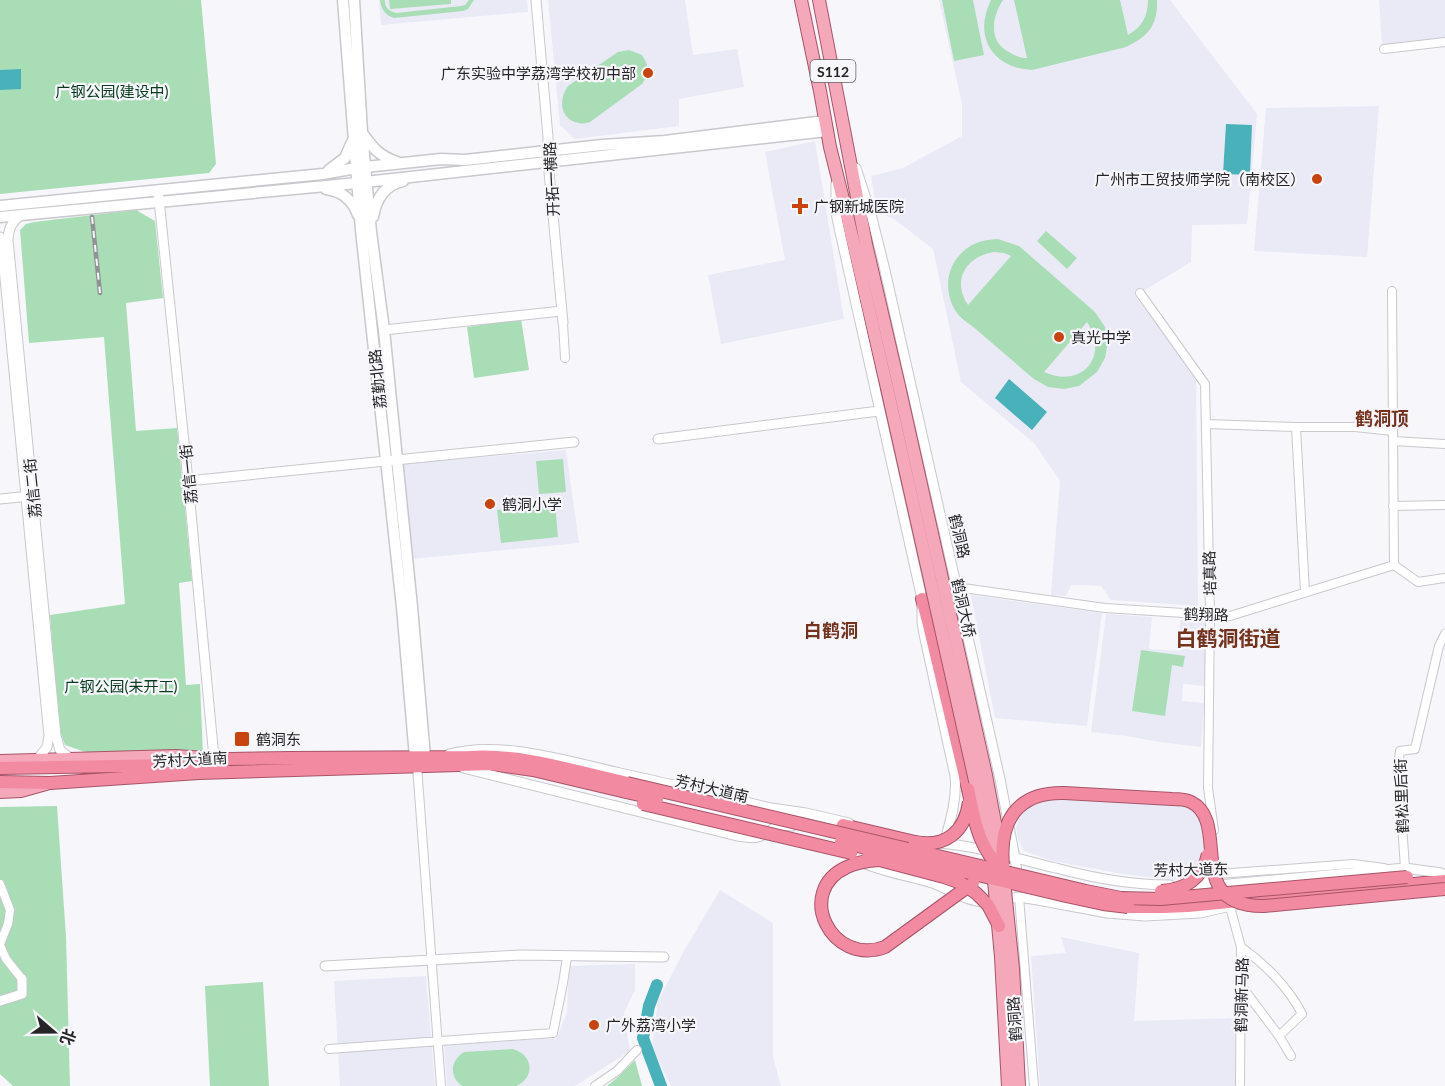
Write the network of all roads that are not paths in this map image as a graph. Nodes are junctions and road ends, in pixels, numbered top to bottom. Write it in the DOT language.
graph roads {
  1 [pos="343,0"];
  2 [pos="354,0"];
  3 [pos="536,0"];
  4 [pos="801,0"];
  5 [pos="819,0"];
  6 [pos="1445,42"];
  7 [pos="1384,49"];
  8 [pos="826,126"];
  9 [pos="358,135"];
  10 [pos="847,142"];
  11 [pos="548,156"];
  12 [pos="441,159"];
  13 [pos="400,163"];
  14 [pos="361,167"];
  15 [pos="836,171"];
  16 [pos="440,173"];
  17 [pos="323,174"];
  18 [pos="362,182"];
  19 [pos="310,187"];
  20 [pos="159,196"];
  21 [pos="0,206"];
  22 [pos="21,214"];
  23 [pos="0,217"];
  24 [pos="366,231"];
  25 [pos="0,237"];
  26 [pos="1392,291"];
  27 [pos="1140,293"];
  28 [pos="562,311"];
  29 [pos="562,323"];
  30 [pos="384,330"];
  31 [pos="566,358"];
  32 [pos="893,387"];
  33 [pos="879,411"];
  34 [pos="1206,424"];
  35 [pos="1296,427"];
  36 [pos="1393,431"];
  37 [pos="658,439"];
  38 [pos="1393,441"];
  39 [pos="574,442"];
  40 [pos="1445,444"];
  41 [pos="397,459"];
  42 [pos="386,460"];
  43 [pos="189,481"];
  44 [pos="29,496"];
  45 [pos="0,499"];
  46 [pos="1393,506"];
  47 [pos="1445,506"];
  48 [pos="1394,565"];
  49 [pos="951,566"];
  50 [pos="916,577"];
  51 [pos="1445,578"];
  52 [pos="956,587"];
  53 [pos="1305,592"];
  54 [pos="921,599"];
  55 [pos="1210,615"];
  56 [pos="1445,634"];
  57 [pos="214,758"];
  58 [pos="71,759"];
  59 [pos="229,759"];
  60 [pos="424,759"];
  61 [pos="37,760"];
  62 [pos="0,761"];
  63 [pos="455,766"];
  64 [pos="0,768"];
  65 [pos="0,782"];
  66 [pos="50,783"];
  67 [pos="968,789"];
  68 [pos="0,792"];
  69 [pos="626,792"];
  70 [pos="766,811"];
  71 [pos="772,828"];
  72 [pos="1209,832"];
  73 [pos="945,843"];
  74 [pos="1015,858"];
  75 [pos="882,860"];
  76 [pos="977,865"];
  77 [pos="1003,865"];
  78 [pos="1391,868"];
  79 [pos="1406,872"];
  80 [pos="1218,874"];
  81 [pos="1017,875"];
  82 [pos="1444,875"];
  83 [pos="932,882"];
  84 [pos="0,884"];
  85 [pos="1170,885"];
  86 [pos="1039,889"];
  87 [pos="1445,889"];
  88 [pos="1019,897"];
  89 [pos="1250,900"];
  90 [pos="1230,907"];
  91 [pos="999,926"];
  92 [pos="0,944"];
  93 [pos="1241,946"];
  94 [pos="567,957"];
  95 [pos="664,957"];
  96 [pos="432,960"];
  97 [pos="325,966"];
  98 [pos="22,979"];
  99 [pos="1240,984"];
  100 [pos="0,1001"];
  101 [pos="1279,1036"];
  102 [pos="438,1041"];
  103 [pos="329,1049"];
  104 [pos="637,1050"];
  105 [pos="1291,1056"];
  106 [pos="1240,1084"];
  107 [pos="441,1086"];
  108 [pos="595,1086"];
  109 [pos="1008,1086"];
  110 [pos="1019,1086"];
  111 [pos="1034,1086"];
  1 -- 9 [label="main road, 荔勤北路"];
  2 -- 9 [label="main road, 荔勤北路"];
  3 -- 11 [label="street, 开拓一横路"];
  4 -- 8 [label="main road, S112"];
  5 -- 10 [label="main road, 鹤洞路 / S112"];
  6 -- 7 [label="street"];
  8 -- 11 [label="main road"];
  8 -- 15 [label="main road, S112"];
  9 -- 13 [label="main road"];
  9 -- 14 [label="main road, 荔勤北路"];
  9 -- 17 [label="main road"];
  10 -- 32 [label="main road, 鹤洞大桥"];
  10 -- 49 [label="street, 鹤洞路"];
  11 -- 12 [label="main road"];
  11 -- 16 [label="main road"];
  11 -- 28 [label="street, 开拓一横路"];
  12 -- 13 [label="main road"];
  12 -- 16 [label="main road"];
  13 -- 14 [label="main road"];
  14 -- 17 [label="main road"];
  14 -- 18 [label="main road, 荔勤北路"];
  15 -- 32 [label="main road, 鹤洞大桥"];
  15 -- 33 [label="street"];
  16 -- 18 [label="main road"];
  16 -- 24 [label="main road"];
  17 -- 20 [label="main road"];
  18 -- 19 [label="main road"];
  18 -- 24 [label="main road, 荔勤北路"];
  19 -- 20 [label="main road"];
  19 -- 24 [label="main road"];
  20 -- 21 [label="main road"];
  20 -- 22 [label="main road"];
  20 -- 43 [label="street, 荔信一街"];
  22 -- 23 [label="main road"];
  22 -- 44 [label="street, 荔信二街"];
  24 -- 30 [label="main road, 荔勤北路"];
  24 -- 42 [label="main road, 荔勤北路"];
  25 -- 44 [label="street, 荔信二街"];
  26 -- 36 [label="street"];
  27 -- 34 [label="street, 培真路"];
  28 -- 29 [label="street, 开拓一横路"];
  28 -- 30 [label="street, 荔勤北路"];
  29 -- 31 [label="street, 开拓一横路"];
  30 -- 41 [label="main road, 荔勤北路"];
  32 -- 77 [label="main road, 鹤洞大桥, bridge"];
  32 -- 91 [label="main road, 鹤洞大桥, bridge"];
  33 -- 37 [label="street"];
  33 -- 50 [label="street"];
  34 -- 35 [label="street"];
  34 -- 55 [label="street, 培真路"];
  35 -- 36 [label="street"];
  35 -- 53 [label="street"];
  36 -- 38 [label="street"];
  38 -- 40 [label="street"];
  38 -- 46 [label="street"];
  39 -- 41 [label="street"];
  41 -- 42 [label="street"];
  41 -- 60 [label="main road, 荔勤北路"];
  42 -- 43 [label="street"];
  42 -- 60 [label="main road, 荔勤北路"];
  43 -- 57 [label="street, 荔信一街"];
  44 -- 45 [label="street"];
  44 -- 58 [label="street, 荔信二街"];
  44 -- 61 [label="street, 荔信二街"];
  46 -- 47 [label="street"];
  46 -- 48 [label="street"];
  48 -- 51 [label="street"];
  48 -- 53 [label="street, 鹤翔路"];
  49 -- 50 [label="street"];
  49 -- 52 [label="street, 鹤洞路"];
  50 -- 54 [label="street"];
  52 -- 55 [label="street, 鹤翔路"];
  52 -- 74 [label="street, 鹤洞路"];
  53 -- 55 [label="street, 鹤翔路"];
  54 -- 67 [label="highway"];
  54 -- 73 [label="street"];
  55 -- 80 [label="street, 培真路"];
  56 -- 79 [label="street, 鹤松里后街"];
  57 -- 58 [label="main road, 芳村大道南"];
  57 -- 59 [label="main road, 芳村大道南"];
  58 -- 61 [label="main road, 芳村大道南"];
  59 -- 60 [label="highway, 芳村大道南"];
  59 -- 64 [label="highway"];
  60 -- 63 [label="highway, 芳村大道南"];
  60 -- 66 [label="highway, 芳村大道南"];
  60 -- 69 [label="highway, 芳村大道南"];
  60 -- 70 [label="street, 芳村大道南"];
  60 -- 96 [label="street"];
  61 -- 62 [label="main road, 芳村大道南"];
  63 -- 69 [label="highway, 芳村大道南"];
  63 -- 71 [label="street, 芳村大道南"];
  65 -- 66 [label="highway"];
  66 -- 68 [label="main road, 芳村大道南"];
  67 -- 70 [label="highway, bridge"];
  67 -- 86 [label="highway, bridge"];
  69 -- 70 [label="highway, 芳村大道南, bridge"];
  69 -- 75 [label="highway, bridge"];
  69 -- 86 [label="highway, 芳村大道南, bridge"];
  70 -- 71 [label="street"];
  70 -- 73 [label="street, 芳村大道南"];
  70 -- 76 [label="highway, 芳村大道南, bridge"];
  71 -- 83 [label="street, 芳村大道南"];
  72 -- 76 [label="highway, bridge"];
  72 -- 77 [label="highway, bridge"];
  72 -- 87 [label="highway, bridge"];
  73 -- 74 [label="street, 芳村大道东"];
  73 -- 83 [label="street"];
  74 -- 85 [label="street, 芳村大道东"];
  74 -- 88 [label="street, 鹤洞路"];
  75 -- 81 [label="highway, bridge"];
  75 -- 91 [label="highway, bridge"];
  76 -- 81 [label="highway, 芳村大道东, bridge"];
  77 -- 110 [label="main road, 鹤洞大桥, bridge"];
  78 -- 79 [label="street, 芳村大道东"];
  78 -- 80 [label="street"];
  78 -- 85 [label="street, 芳村大道东"];
  79 -- 81 [label="highway, 芳村大道东, bridge"];
  79 -- 82 [label="highway, 芳村大道东"];
  80 -- 85 [label="street"];
  82 -- 89 [label="highway, 芳村大道东"];
  83 -- 88 [label="street, 芳村大道东"];
  84 -- 92 [label="street"];
  86 -- 89 [label="highway, 芳村大道东, bridge"];
  88 -- 90 [label="street, 芳村大道东"];
  88 -- 111 [label="street, 鹤洞路"];
  89 -- 90 [label="street, 芳村大道东"];
  90 -- 93 [label="street, 鹤洞新马路"];
  91 -- 109 [label="main road, 鹤洞大桥, bridge"];
  92 -- 98 [label="street"];
  93 -- 99 [label="street, 鹤洞新马路"];
  93 -- 101 [label="street"];
  94 -- 95 [label="street"];
  94 -- 96 [label="street"];
  94 -- 102 [label="street"];
  96 -- 97 [label="street"];
  96 -- 102 [label="street"];
  98 -- 100 [label="street"];
  99 -- 101 [label="street"];
  99 -- 106 [label="street, 鹤洞新马路"];
  101 -- 105 [label="street"];
  102 -- 103 [label="street"];
  102 -- 107 [label="street"];
  104 -- 108 [label="street"];
}
